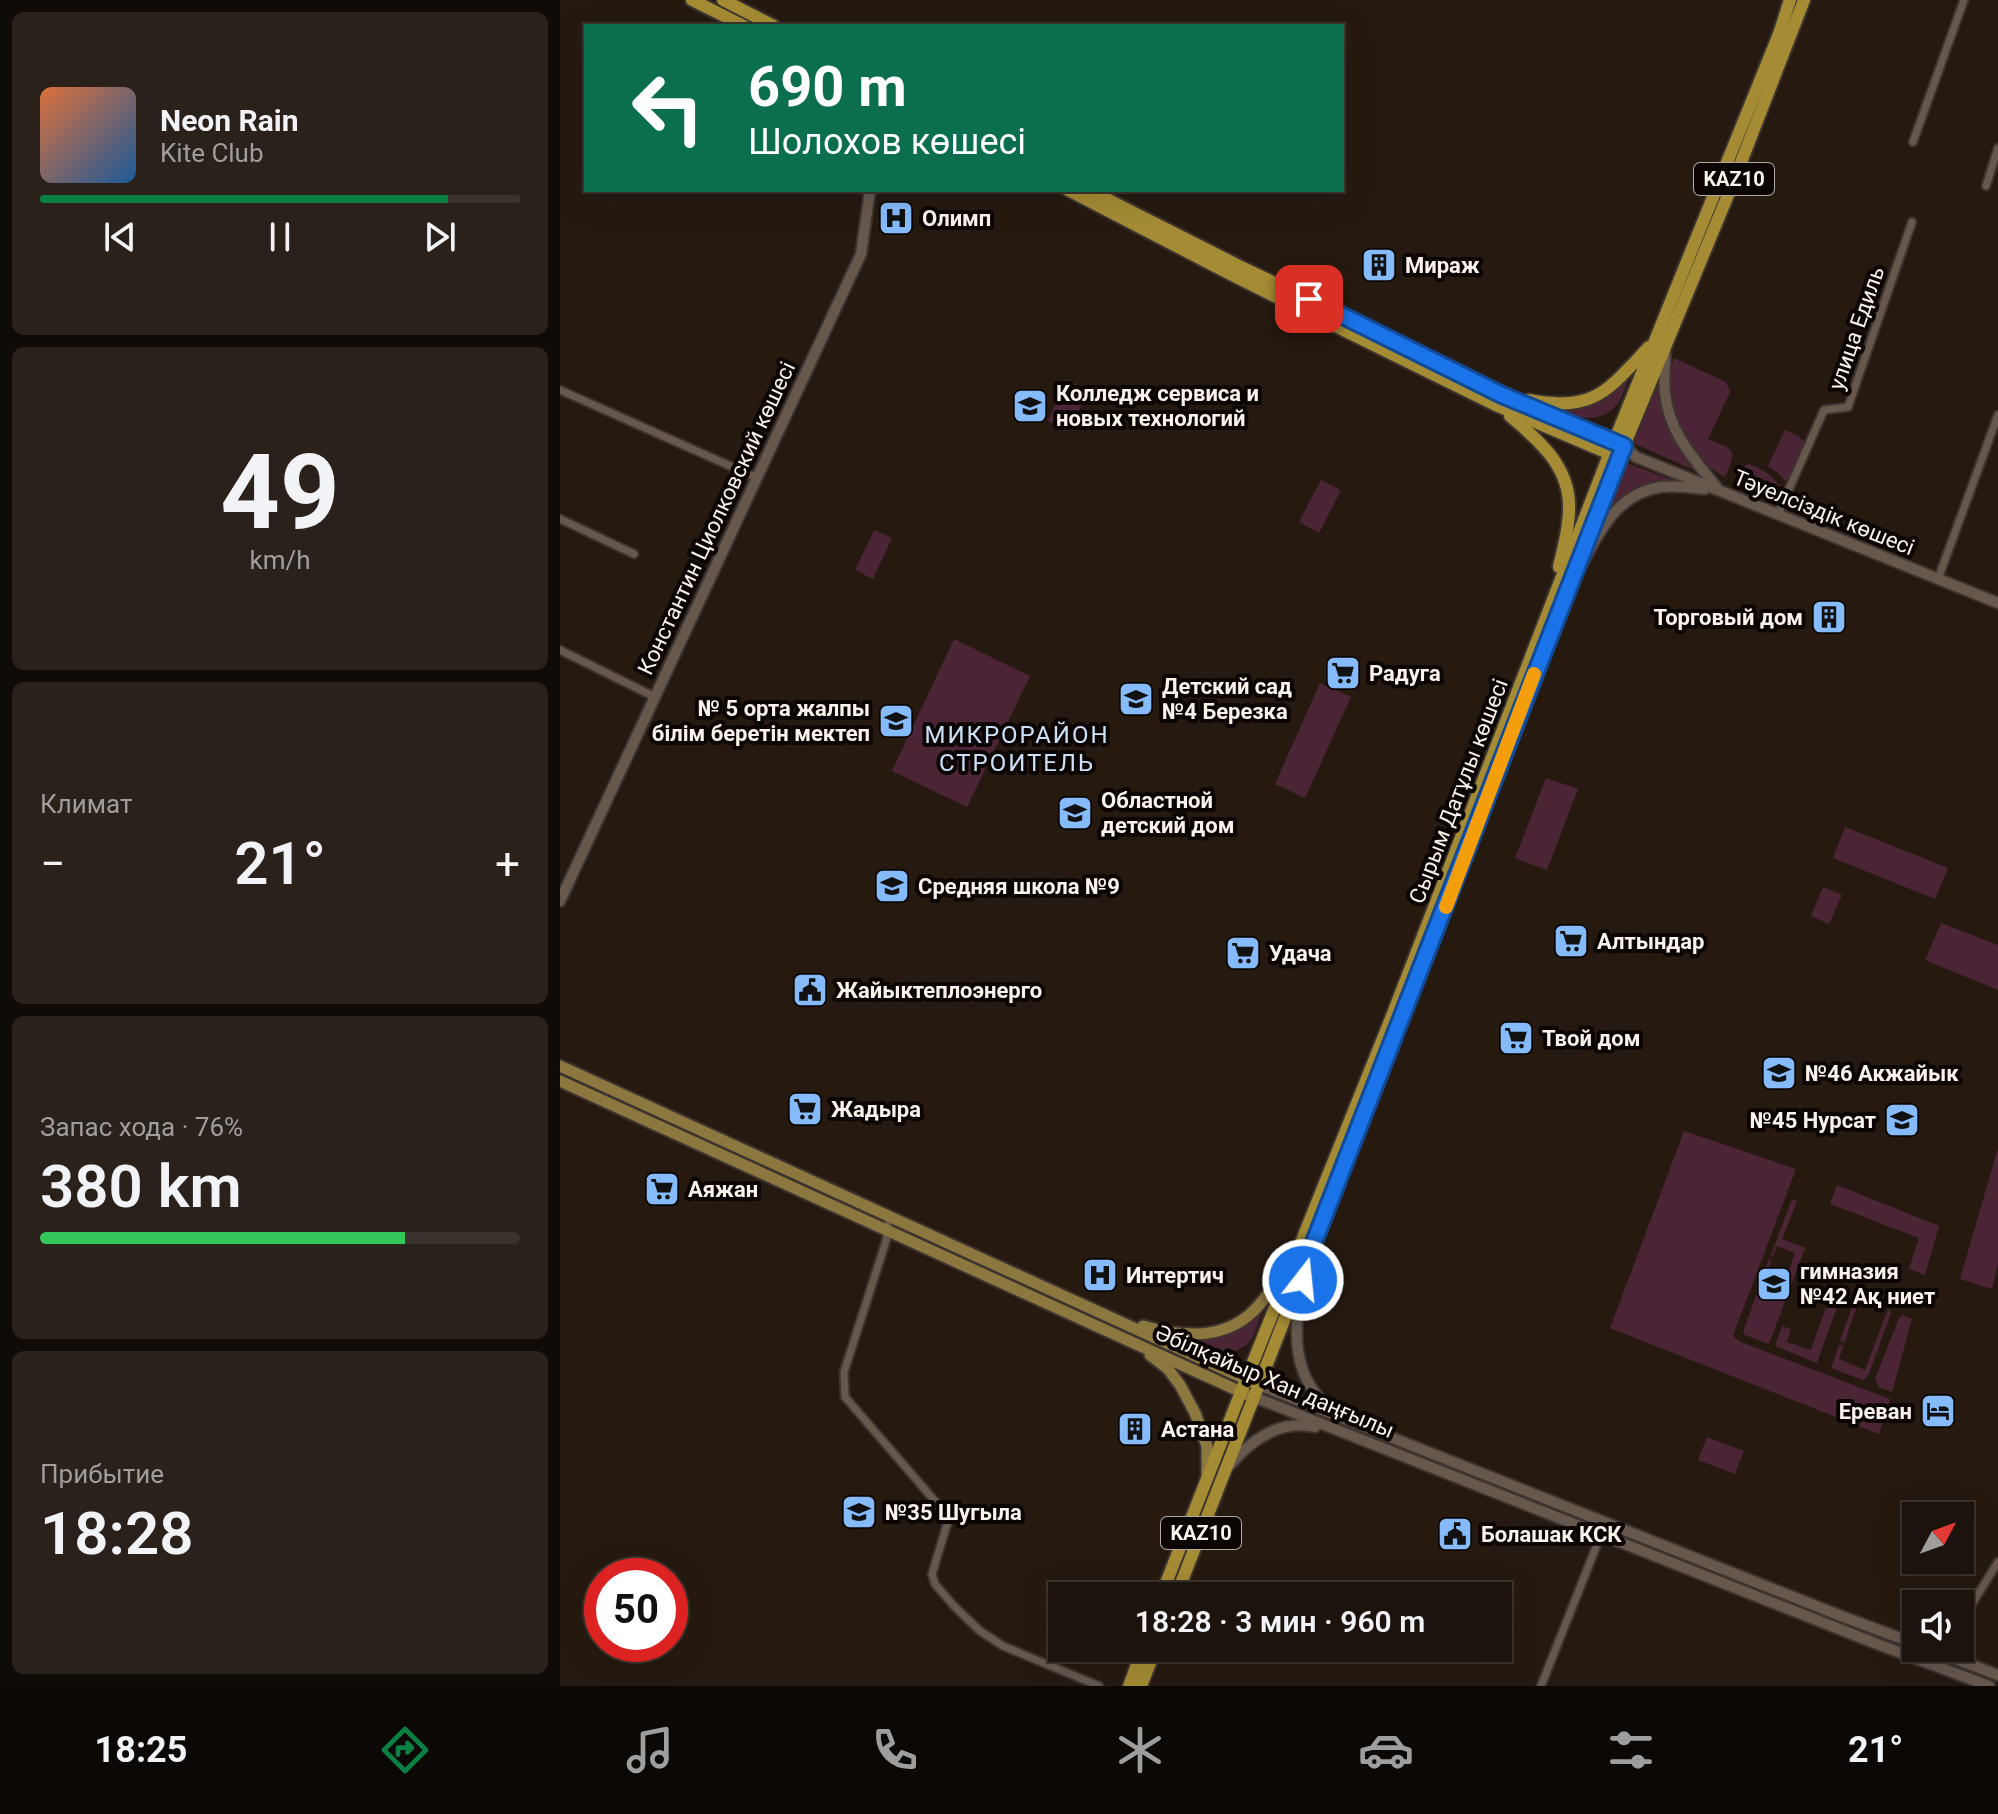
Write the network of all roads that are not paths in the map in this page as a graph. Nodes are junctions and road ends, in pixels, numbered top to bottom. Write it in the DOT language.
graph roads {
  1 [pos="692,0"];
  2 [pos="723,0"];
  3 [pos="1790,0"];
  4 [pos="1804,0"];
  5 [pos="1964,0"];
  6 [pos="740,24"];
  7 [pos="770,24"];
  8 [pos="1913,142"];
  9 [pos="1998,148"];
  10 [pos="1986,186"];
  11 [pos="870,192"];
  12 [pos="1072,192"];
  13 [pos="1093,192"];
  14 [pos="1912,222"];
  15 [pos="1660,344"];
  16 [pos="560,390"];
  17 [pos="1500,400"];
  18 [pos="1998,415"];
  19 [pos="1617,450"];
  20 [pos="757,478"];
  21 [pos="1719,491"];
  22 [pos="1778,514"];
  23 [pos="560,519"];
  24 [pos="634,554"];
  25 [pos="1938,579"];
  26 [pos="1560,596"];
  27 [pos="1998,603"];
  28 [pos="560,650"];
  29 [pos="655,697"];
  30 [pos="560,901"];
  31 [pos="560,1066"];
  32 [pos="560,1081"];
  33 [pos="889,1216"];
  34 [pos="888,1230"];
  35 [pos="1301,1258"];
  36 [pos="1107,1316"];
  37 [pos="1137,1345"];
  38 [pos="1250,1388"];
  39 [pos="1349,1421"];
  40 [pos="1344,1433"];
  41 [pos="1225,1471"];
  42 [pos="1207,1480"];
  43 [pos="1606,1522"];
  44 [pos="1601,1535"];
  45 [pos="1998,1562"];
  46 [pos="1167,1582"];
  47 [pos="1181,1582"];
  48 [pos="1974,1601"];
  49 [pos="1902,1638"];
  50 [pos="1138,1662"];
  51 [pos="1150,1662"];
  52 [pos="1944,1662"];
  53 [pos="1970,1662"];
  54 [pos="1943,1668"];
  55 [pos="1998,1675"];
  56 [pos="1099,1686"];
  57 [pos="1129,1686"];
  58 [pos="1141,1686"];
  59 [pos="1541,1686"];
  60 [pos="1989,1686"];
  1 -- 6 [label="highway"];
  2 -- 7 [label="highway"];
  3 -- 15 [label="highway, Сырым Датұлы көшесі / KAZ10"];
  4 -- 15 [label="highway, Сырым Датұлы көшесі / KAZ10"];
  5 -- 8 [label="street"];
  9 -- 10 [label="street"];
  11 -- 20 [label="main road, Константин Циолковский көшесі"];
  12 -- 17 [label="highway"];
  13 -- 17 [label="highway"];
  14 -- 22 [label="street, улица Едиль"];
  15 -- 17 [label="highway"];
  15 -- 19 [label="highway, Сырым Датұлы көшесі / KAZ10"];
  15 -- 21 [label="main road"];
  16 -- 20 [label="street"];
  17 -- 19 [label="highway"];
  17 -- 26 [label="highway"];
  18 -- 25 [label="street"];
  19 -- 21 [label="main road, Тәуелсіздік көшесі"];
  19 -- 26 [label="highway, Сырым Датұлы көшесі / KAZ10"];
  20 -- 29 [label="main road, Константин Циолковский көшесі"];
  21 -- 22 [label="main road, Тәуелсіздік көшесі"];
  21 -- 26 [label="main road"];
  22 -- 25 [label="main road, Тәуелсіздік көшесі"];
  23 -- 24 [label="street"];
  25 -- 27 [label="main road, Тәуелсіздік көшесі"];
  26 -- 35 [label="highway, Сырым Датұлы көшесі / KAZ10"];
  28 -- 29 [label="street"];
  29 -- 30 [label="main road, Константин Циолковский көшесі"];
  31 -- 33 [label="main road, Әбілқайыр Хан даңғылы"];
  32 -- 34 [label="main road, Әбілқайыр Хан даңғылы"];
  33 -- 34 [label="street"];
  33 -- 36 [label="main road, Әбілқайыр Хан даңғылы"];
  34 -- 37 [label="main road, Әбілқайыр Хан даңғылы"];
  34 -- 56 [label="street"];
  35 -- 36 [label="main road"];
  35 -- 38 [label="highway, Сырым Датұлы көшесі / KAZ10"];
  35 -- 39 [label="main road"];
  36 -- 38 [label="main road, Әбілқайыр Хан даңғылы"];
  37 -- 38 [label="main road, Әбілқайыр Хан даңғылы"];
  37 -- 42 [label="main road"];
  38 -- 39 [label="main road, Әбілқайыр Хан даңғылы"];
  38 -- 40 [label="main road, Әбілқайыр Хан даңғылы"];
  38 -- 41 [label="highway, Сырым Датұлы көшесі / KAZ10"];
  38 -- 42 [label="highway, Сырым Датұлы көшесі / KAZ10"];
  39 -- 43 [label="main road, Әбілқайыр Хан даңғылы"];
  40 -- 41 [label="main road"];
  40 -- 44 [label="main road, Әбілқайыр Хан даңғылы"];
  41 -- 47 [label="highway, Сырым Датұлы көшесі / KAZ10"];
  42 -- 46 [label="highway, Сырым Датұлы көшесі / KAZ10"];
  43 -- 44 [label="street"];
  43 -- 49 [label="main road, Әбілқайыр Хан даңғылы"];
  44 -- 54 [label="main road, Әбілқайыр Хан даңғылы"];
  44 -- 59 [label="street"];
  45 -- 48 [label="street"];
  50 -- 57 [label="highway"];
  51 -- 58 [label="highway"];
  52 -- 54 [label="street"];
  53 -- 55 [label="main road"];
  54 -- 60 [label="main road, Әбілқайыр Хан даңғылы"];
}
